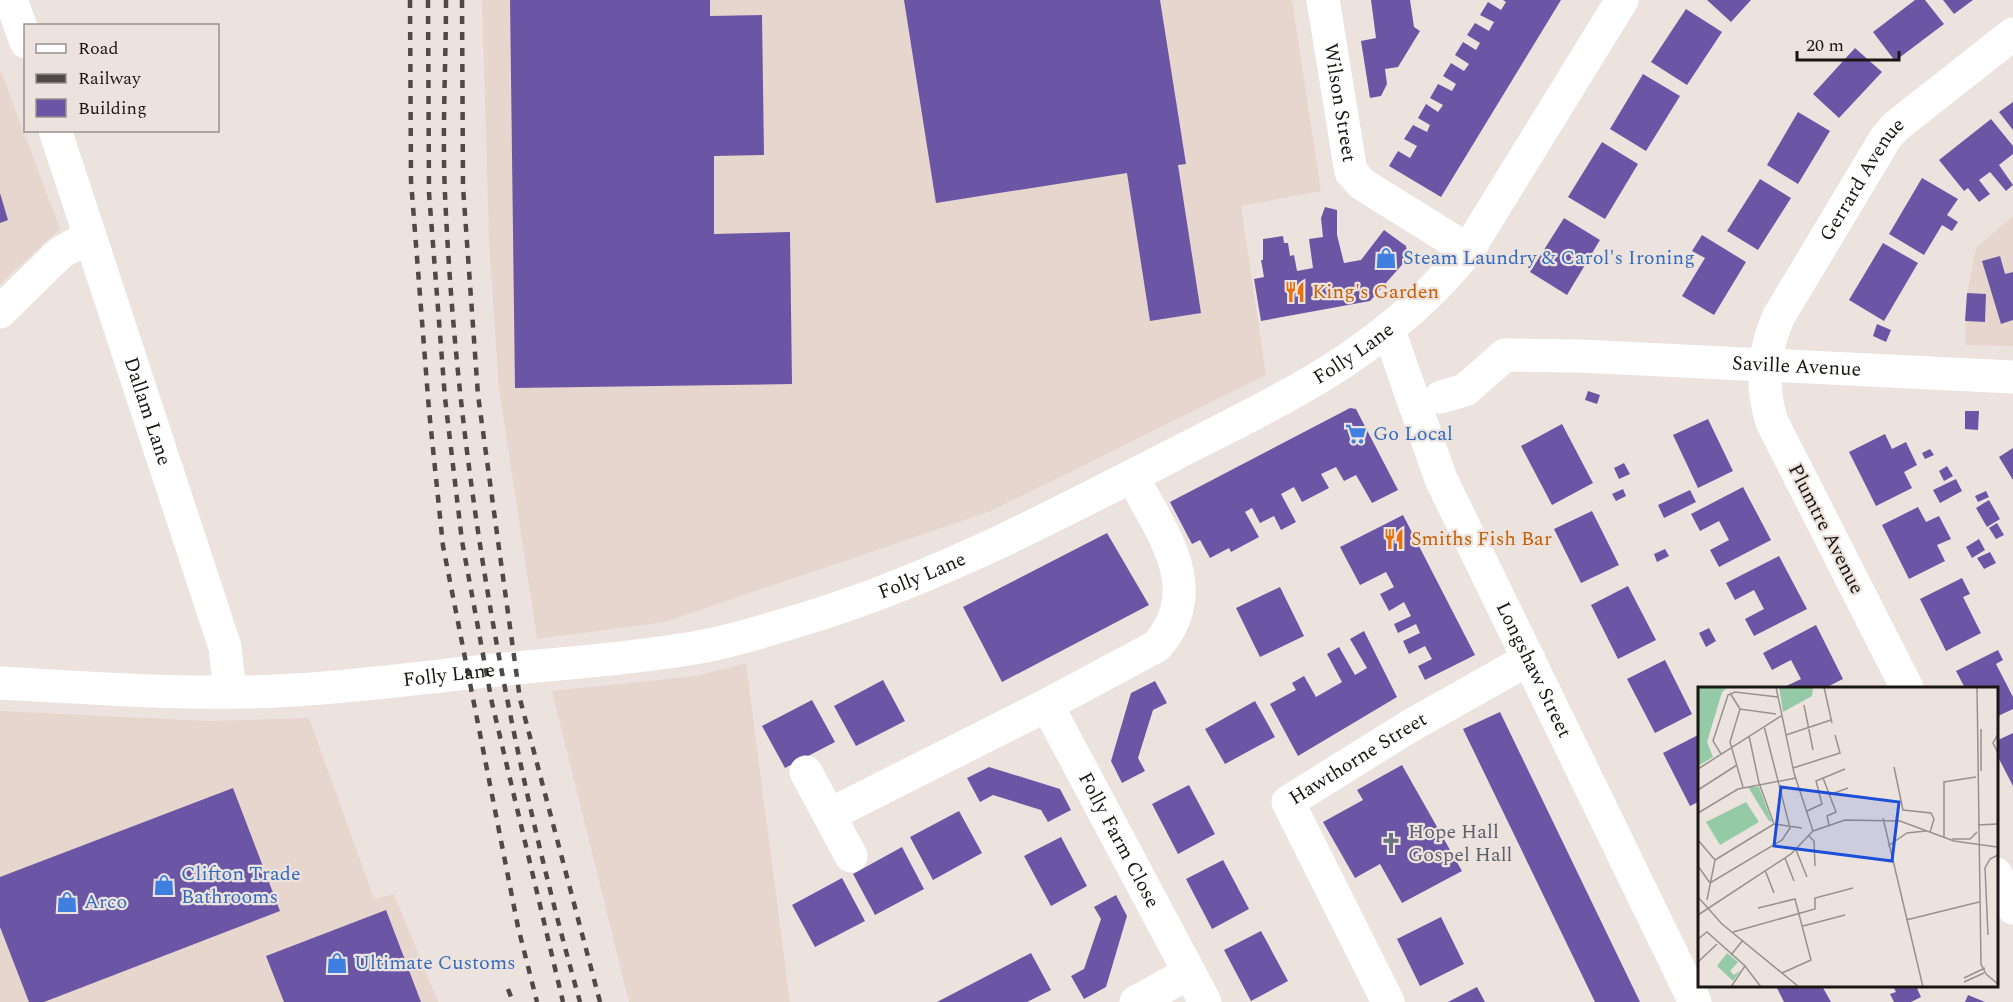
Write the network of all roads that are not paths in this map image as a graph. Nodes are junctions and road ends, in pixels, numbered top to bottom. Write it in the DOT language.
graph roads {
  1 [pos="11,0"];
  2 [pos="1323,0"];
  3 [pos="1622,0"];
  4 [pos="2013,34"];
  5 [pos="24,36"];
  6 [pos="56,132"];
  7 [pos="90,236"];
  8 [pos="1468,250"];
  9 [pos="0,312"];
  10 [pos="1389,331"];
  11 [pos="1764,365"];
  12 [pos="2013,377"];
  13 [pos="1441,397"];
  14 [pos="1132,476"];
  15 [pos="1529,659"];
  16 [pos="0,683"];
  17 [pos="1906,687"];
  18 [pos="230,692"];
  19 [pos="1047,705"];
  20 [pos="806,772"];
  21 [pos="829,815"];
  22 [pos="851,856"];
  23 [pos="1998,878"];
  24 [pos="2013,908"];
  25 [pos="1189,974"];
  26 [pos="1136,1002"];
  27 [pos="1205,1002"];
  28 [pos="1388,1002"];
  29 [pos="1695,1002"];
  1 -- 5 [label="street"];
  2 -- 8 [label="street, Wilson Street"];
  3 -- 8 [label="street, Folly Lane"];
  4 -- 11 [label="street, Gerrard Avenue"];
  6 -- 7 [label="street, Dallam Lane"];
  7 -- 9 [label="street"];
  7 -- 18 [label="street, Dallam Lane"];
  8 -- 10 [label="street, Folly Lane"];
  10 -- 14 [label="street, Folly Lane"];
  10 -- 15 [label="street, Longshaw Street"];
  11 -- 12 [label="street, Saville Avenue"];
  11 -- 13 [label="street, Saville Avenue"];
  11 -- 17 [label="street, Plumtre Avenue"];
  14 -- 18 [label="street, Folly Lane"];
  14 -- 19 [label="street"];
  15 -- 28 [label="street, Hawthorne Street"];
  15 -- 29 [label="street, Longshaw Street"];
  16 -- 18 [label="street, Folly Lane"];
  19 -- 21 [label="street"];
  19 -- 25 [label="street, Folly Farm Close"];
  20 -- 21 [label="street"];
  21 -- 22 [label="street"];
  23 -- 24 [label="street"];
  25 -- 26 [label="street"];
  25 -- 27 [label="street, Folly Farm Close"];
}
